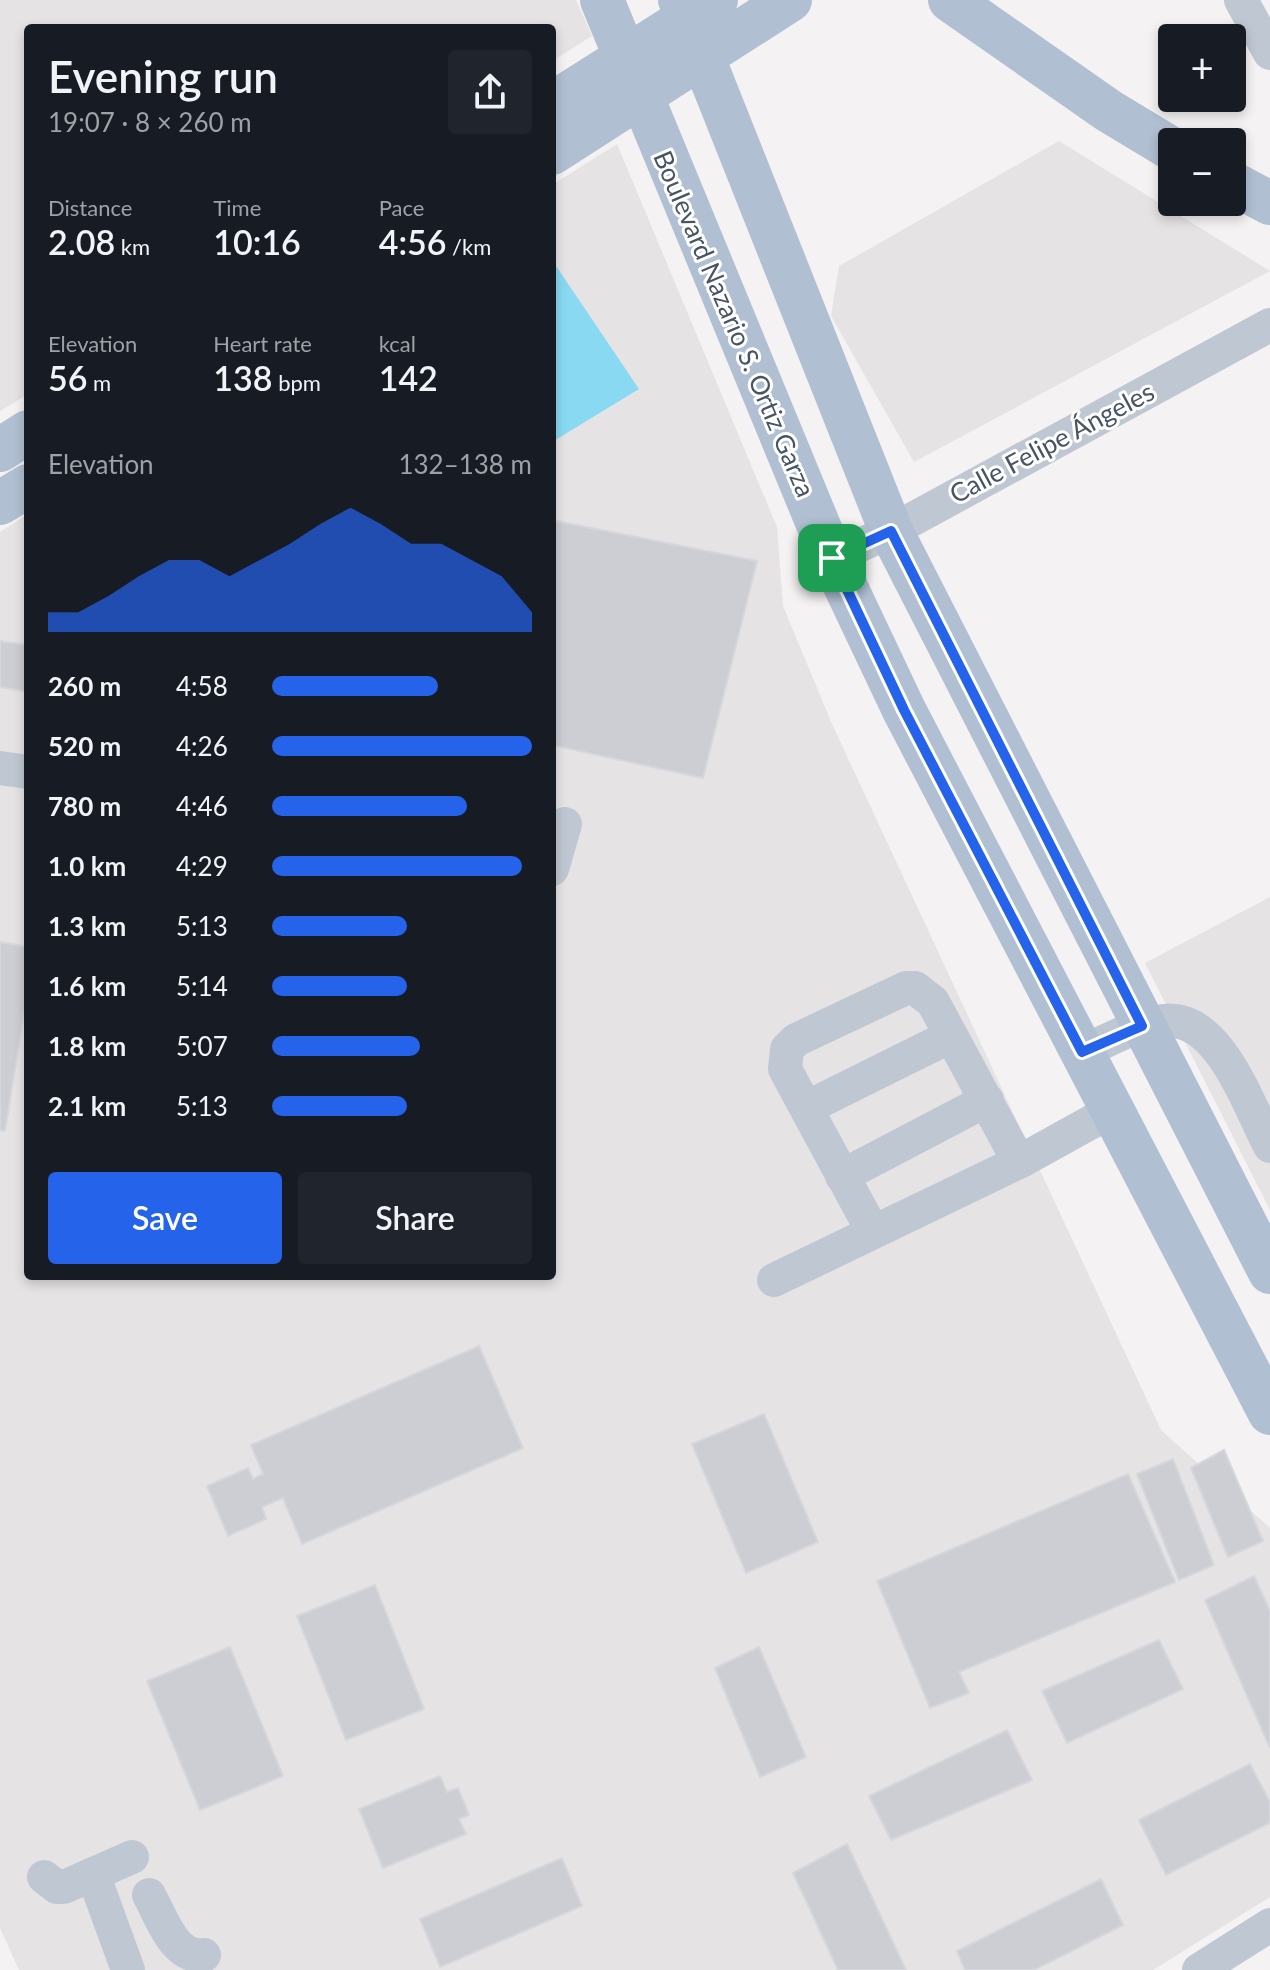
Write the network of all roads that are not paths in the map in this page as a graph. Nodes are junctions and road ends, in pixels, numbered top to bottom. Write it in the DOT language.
graph roads {
  1 [pos="602,0"];
  2 [pos="790,0"];
  3 [pos="950,0"];
  4 [pos="1241,0"];
  5 [pos="697,19"];
  6 [pos="1270,53"];
  7 [pos="633,78"];
  8 [pos="556,103"];
  9 [pos="1158,140"];
  10 [pos="556,149"];
  11 [pos="1246,190"];
  12 [pos="1270,203"];
  13 [pos="1270,325"];
  14 [pos="24,435"];
  15 [pos="0,450"];
  16 [pos="24,488"];
  17 [pos="0,503"];
  18 [pos="891,531"];
  19 [pos="832,558"];
  20 [pos="0,768"];
  21 [pos="24,771"];
  22 [pos="565,824"];
  23 [pos="556,855"];
  24 [pos="1142,1026"];
  25 [pos="951,1036"];
  26 [pos="1082,1052"];
  27 [pos="987,1100"];
  28 [pos="806,1108"];
  29 [pos="1113,1110"];
  30 [pos="1270,1146"];
  31 [pos="1019,1162"];
  32 [pos="842,1176"];
  33 [pos="873,1232"];
  34 [pos="1266,1256"];
  35 [pos="774,1280"];
  36 [pos="1270,1413"];
  37 [pos="132,1857"];
  38 [pos="93,1874"];
  39 [pos="44,1877"];
  40 [pos="149,1895"];
  41 [pos="1270,1925"];
  42 [pos="204,1955"];
  43 [pos="128,1970"];
  44 [pos="1199,1970"];
  1 -- 7 [label="main road, Boulevard Nazario S. Ortiz Garza"];
  2 -- 5 [label="main road"];
  3 -- 9 [label="main road"];
  4 -- 6 [label="street"];
  5 -- 7 [label="main road"];
  5 -- 18 [label="main road"];
  7 -- 8 [label="main road"];
  7 -- 10 [label="main road"];
  7 -- 19 [label="main road, Boulevard Nazario S. Ortiz Garza"];
  11 -- 12 [label="main road"];
  13 -- 18 [label="street, Calle Felipe Ángeles"];
  14 -- 15 [label="main road"];
  16 -- 17 [label="main road"];
  18 -- 19 [label="street, Calle Felipe Ángeles"];
  18 -- 24 [label="main road"];
  19 -- 26 [label="main road, Boulevard Nazario S. Ortiz Garza"];
  20 -- 21 [label="street"];
  22 -- 23 [label="street"];
  24 -- 26 [label="street"];
  24 -- 30 [label="street"];
  24 -- 34 [label="main road"];
  25 -- 27 [label="street"];
  25 -- 28 [label="street"];
  25 -- 28 [label="street"];
  26 -- 29 [label="main road, Boulevard Nazario S. Ortiz Garza"];
  27 -- 31 [label="street"];
  27 -- 32 [label="street"];
  28 -- 32 [label="street"];
  29 -- 31 [label="street"];
  29 -- 36 [label="main road, Boulevard Nazario S. Ortiz Garza"];
  31 -- 33 [label="street"];
  32 -- 33 [label="street"];
  33 -- 35 [label="street"];
  37 -- 38 [label="street"];
  38 -- 39 [label="street"];
  38 -- 43 [label="street"];
  40 -- 42 [label="street"];
  41 -- 44 [label="street"];
}
